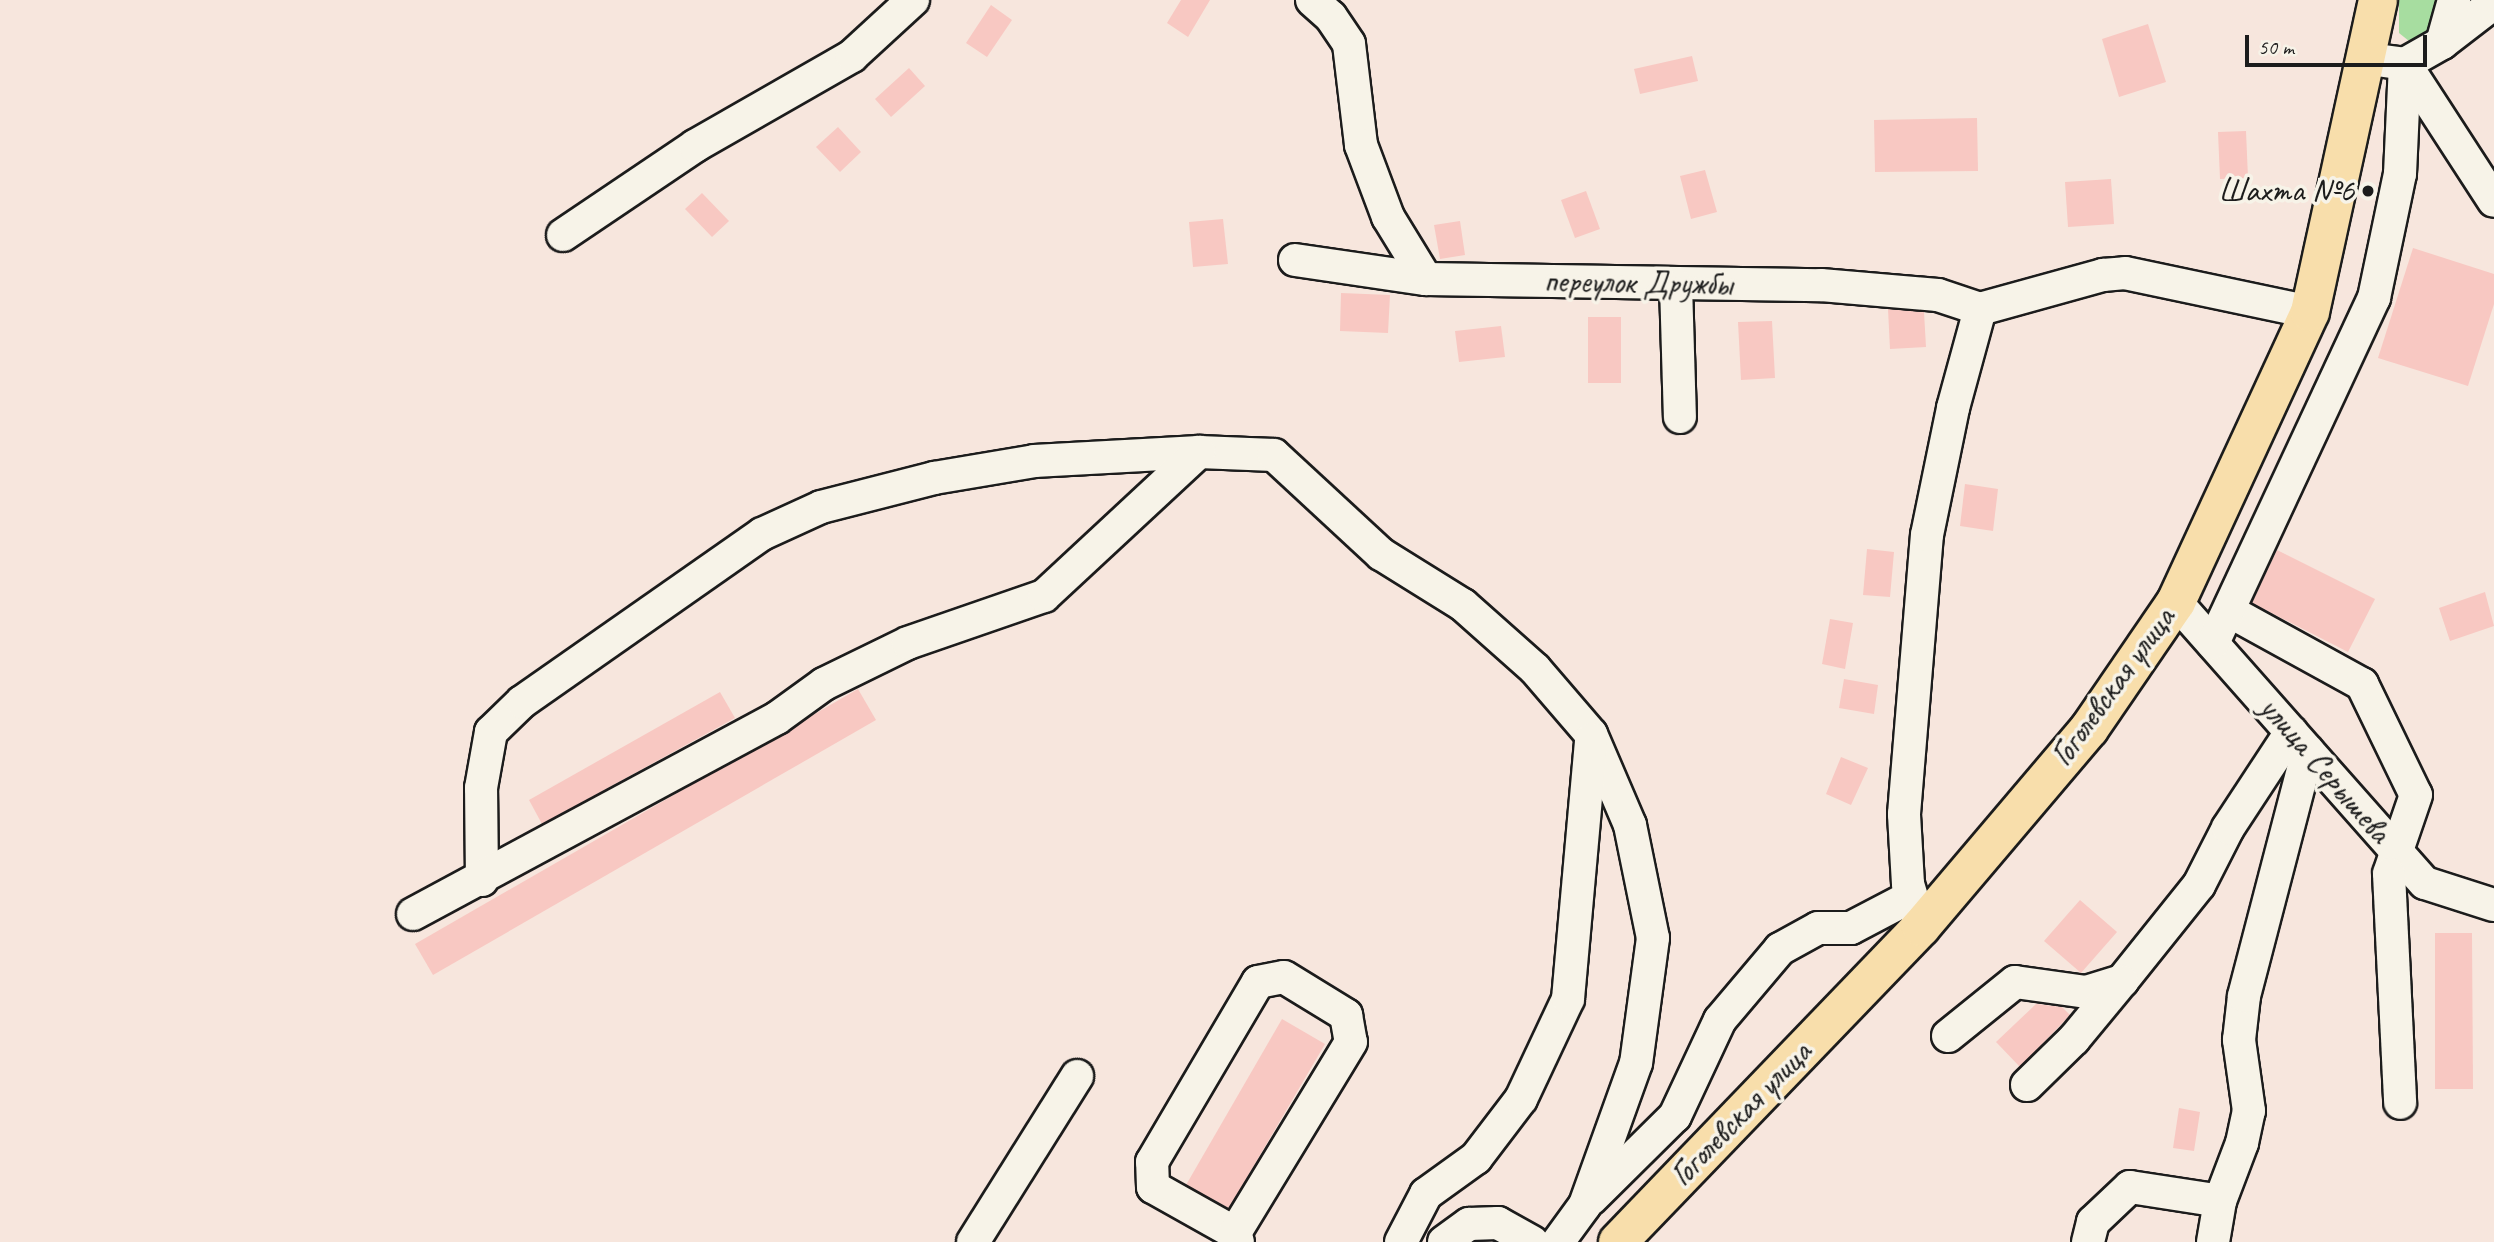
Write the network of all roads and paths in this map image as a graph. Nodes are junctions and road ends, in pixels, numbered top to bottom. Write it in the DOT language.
graph roads {
  1 [pos="913,0"];
  2 [pos="1312,0"];
  3 [pos="2378,0"];
  4 [pos="2454,0"];
  5 [pos="2494,3"];
  6 [pos="2442,43"];
  7 [pos="2365,58"];
  8 [pos="2405,64"];
  9 [pos="2494,201"];
  10 [pos="563,235"];
  11 [pos="1295,260"];
  12 [pos="1426,279"];
  13 [pos="1676,285"];
  14 [pos="1980,309"];
  15 [pos="2310,312"];
  16 [pos="1680,417"];
  17 [pos="1199,452"];
  18 [pos="2176,602"];
  19 [pos="2229,611"];
  20 [pos="2213,643"];
  21 [pos="1591,734"];
  22 [pos="2299,741"];
  23 [pos="2397,852"];
  24 [pos="482,880"];
  25 [pos="2494,905"];
  26 [pos="1916,912"];
  27 [pos="413,914"];
  28 [pos="2122,981"];
  29 [pos="1948,1036"];
  30 [pos="1077,1076"];
  31 [pos="2027,1085"];
  32 [pos="2400,1103"];
  33 [pos="2220,1201"];
  34 [pos="1585,1205"];
  35 [pos="1237,1237"];
  36 [pos="973,1242"];
  37 [pos="1401,1242"];
  38 [pos="1444,1242"];
  39 [pos="1532,1242"];
  40 [pos="1558,1242"];
  41 [pos="1618,1242"];
  42 [pos="2088,1242"];
  43 [pos="2213,1242"];
  1 -- 10 [label="street"];
  2 -- 12 [label="street"];
  3 -- 7 [label="main road, Гоголевская улица"];
  4 -- 6 [label="street"];
  5 -- 6 [label="street"];
  6 -- 8 [label="street"];
  7 -- 8 [label="street"];
  7 -- 15 [label="main road, Гоголевская улица"];
  8 -- 9 [label="street"];
  8 -- 19 [label="street"];
  11 -- 12 [label="street, переулок Дружбы"];
  12 -- 13 [label="street, переулок Дружбы"];
  13 -- 14 [label="street, переулок Дружбы"];
  13 -- 16 [label="street"];
  14 -- 15 [label="street"];
  14 -- 26 [label="street"];
  15 -- 18 [label="main road, Гоголевская улица"];
  17 -- 21 [label="street"];
  17 -- 24 [label="street"];
  17 -- 24 [label="street"];
  18 -- 20 [label="street, улица Серышева"];
  18 -- 26 [label="main road, Гоголевская улица"];
  19 -- 20 [label="street"];
  19 -- 23 [label="street"];
  20 -- 22 [label="street, улица Серышева"];
  21 -- 34 [label="street"];
  21 -- 37 [label="street"];
  22 -- 23 [label="street, улица Серышева"];
  22 -- 28 [label="street"];
  22 -- 33 [label="street"];
  23 -- 25 [label="street, улица Серышева"];
  23 -- 32 [label="street"];
  24 -- 27 [label="street"];
  26 -- 34 [label="street"];
  26 -- 41 [label="main road, Гоголевская улица"];
  28 -- 29 [label="street"];
  28 -- 31 [label="street"];
  30 -- 36 [label="street"];
  33 -- 42 [label="street"];
  33 -- 43 [label="street"];
  34 -- 40 [label="street"];
  35 -- 35 [label="street"];
  38 -- 39 [label="street"];
}
